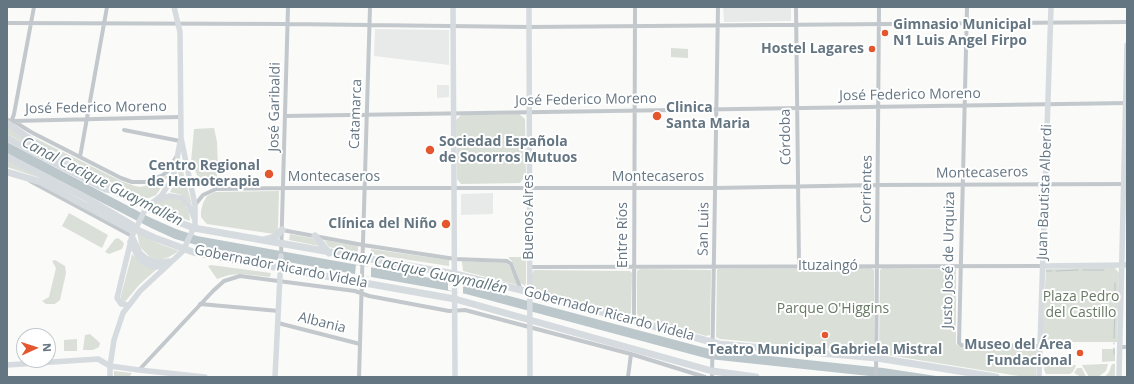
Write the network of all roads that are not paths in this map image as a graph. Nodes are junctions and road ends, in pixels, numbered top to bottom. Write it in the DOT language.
graph roads {
  1 [pos="34,7"];
  2 [pos="107,7"];
  3 [pos="174,7"];
  4 [pos="288,7"];
  5 [pos="370,7"];
  6 [pos="453,7"];
  7 [pos="529,7"];
  8 [pos="635,7"];
  9 [pos="718,7"];
  10 [pos="796,7"];
  11 [pos="879,7"];
  12 [pos="967,7"];
  13 [pos="1051,7"];
  14 [pos="1127,22"];
  15 [pos="7,24"];
  16 [pos="31,24"];
  17 [pos="104,24"];
  18 [pos="288,24"];
  19 [pos="879,24"];
  20 [pos="1050,24"];
  21 [pos="179,25"];
  22 [pos="370,25"];
  23 [pos="796,25"];
  24 [pos="966,25"];
  25 [pos="454,26"];
  26 [pos="635,26"];
  27 [pos="718,26"];
  28 [pos="529,27"];
  29 [pos="1127,45"];
  30 [pos="1126,104"];
  31 [pos="964,105"];
  32 [pos="1048,105"];
  33 [pos="796,107"];
  34 [pos="879,107"];
  35 [pos="717,109"];
  36 [pos="635,110"];
  37 [pos="528,112"];
  38 [pos="454,113"];
  39 [pos="367,115"];
  40 [pos="285,116"];
  41 [pos="180,117"];
  42 [pos="87,119"];
  43 [pos="28,121"];
  44 [pos="9,122"];
  45 [pos="25,128"];
  46 [pos="124,130"];
  47 [pos="7,138"];
  48 [pos="180,139"];
  49 [pos="178,155"];
  50 [pos="7,157"];
  51 [pos="80,157"];
  52 [pos="7,172"];
  53 [pos="22,177"];
  54 [pos="1045,184"];
  55 [pos="1125,184"];
  56 [pos="878,185"];
  57 [pos="962,185"];
  58 [pos="798,186"];
  59 [pos="284,188"];
  60 [pos="365,188"];
  61 [pos="529,188"];
  62 [pos="635,188"];
  63 [pos="716,188"];
  64 [pos="454,189"];
  65 [pos="114,191"];
  66 [pos="154,201"];
  67 [pos="195,205"];
  68 [pos="141,218"];
  69 [pos="282,230"];
  70 [pos="191,236"];
  71 [pos="315,236"];
  72 [pos="131,239"];
  73 [pos="259,240"];
  74 [pos="363,245"];
  75 [pos="329,253"];
  76 [pos="281,256"];
  77 [pos="454,259"];
  78 [pos="176,260"];
  79 [pos="1124,265"];
  80 [pos="799,266"];
  81 [pos="877,266"];
  82 [pos="960,266"];
  83 [pos="1043,266"];
  84 [pos="529,267"];
  85 [pos="714,267"];
  86 [pos="634,268"];
  87 [pos="362,271"];
  88 [pos="455,274"];
  89 [pos="280,281"];
  90 [pos="455,290"];
  91 [pos="521,290"];
  92 [pos="530,292"];
  93 [pos="362,294"];
  94 [pos="200,304"];
  95 [pos="128,306"];
  96 [pos="279,311"];
  97 [pos="455,311"];
  98 [pos="634,320"];
  99 [pos="278,323"];
  100 [pos="530,323"];
  101 [pos="360,344"];
  102 [pos="1040,346"];
  103 [pos="1120,347"];
  104 [pos="1127,347"];
  105 [pos="713,349"];
  106 [pos="631,354"];
  107 [pos="877,358"];
  108 [pos="7,365"];
  109 [pos="110,366"];
  110 [pos="139,370"];
  111 [pos="876,373"];
  112 [pos="712,374"];
  113 [pos="110,377"];
  114 [pos="205,377"];
  115 [pos="275,377"];
  116 [pos="359,377"];
  117 [pos="455,377"];
  118 [pos="530,377"];
  119 [pos="628,377"];
  120 [pos="706,377"];
  121 [pos="756,377"];
  122 [pos="996,377"];
  123 [pos="1039,377"];
  124 [pos="1119,377"];
  1 -- 16 [label="street"];
  2 -- 17 [label="street"];
  3 -- 21 [label="street"];
  4 -- 18 [label="street, José Garibaldi"];
  5 -- 22 [label="street, Catamarca"];
  6 -- 25 [label="street"];
  7 -- 28 [label="street, Buenos Aires"];
  8 -- 26 [label="street, Entre Ríos"];
  9 -- 27 [label="street, San Luis"];
  10 -- 23 [label="street, Córdoba"];
  11 -- 19 [label="street, Corrientes"];
  12 -- 24 [label="street, Justo José de Urquiza"];
  13 -- 20 [label="street, Juan Bautista Alberdi"];
  14 -- 20 [label="street"];
  15 -- 16 [label="street"];
  16 -- 17 [label="street"];
  16 -- 44 [label="street"];
  17 -- 21 [label="street"];
  17 -- 42 [label="street"];
  18 -- 21 [label="street"];
  18 -- 22 [label="street"];
  18 -- 40 [label="street, José Garibaldi"];
  19 -- 23 [label="street"];
  19 -- 24 [label="street"];
  19 -- 34 [label="street, Corrientes"];
  20 -- 24 [label="street"];
  20 -- 32 [label="street, Juan Bautista Alberdi"];
  21 -- 41 [label="street"];
  22 -- 25 [label="street"];
  22 -- 39 [label="street, Catamarca"];
  23 -- 27 [label="street"];
  23 -- 33 [label="street, Córdoba"];
  24 -- 31 [label="street, Justo José de Urquiza"];
  25 -- 28 [label="street"];
  25 -- 38 [label="street"];
  26 -- 27 [label="street"];
  26 -- 28 [label="street"];
  26 -- 36 [label="street, Entre Ríos"];
  27 -- 35 [label="street, San Luis"];
  28 -- 37 [label="street, Buenos Aires"];
  29 -- 30 [label="street"];
  30 -- 32 [label="street, José Federico Moreno"];
  30 -- 55 [label="street"];
  31 -- 32 [label="street, José Federico Moreno"];
  31 -- 34 [label="street, José Federico Moreno"];
  31 -- 57 [label="street, Justo José de Urquiza"];
  32 -- 54 [label="street, Juan Bautista Alberdi"];
  33 -- 34 [label="street, José Federico Moreno"];
  33 -- 35 [label="street, José Federico Moreno"];
  33 -- 58 [label="street, Córdoba"];
  34 -- 56 [label="street, Corrientes"];
  35 -- 36 [label="street, José Federico Moreno"];
  35 -- 63 [label="street, San Luis"];
  36 -- 37 [label="street, José Federico Moreno"];
  36 -- 62 [label="street, Entre Ríos"];
  37 -- 38 [label="street, José Federico Moreno"];
  37 -- 61 [label="street, Buenos Aires"];
  38 -- 39 [label="street, José Federico Moreno"];
  38 -- 64 [label="street"];
  39 -- 40 [label="street, José Federico Moreno"];
  39 -- 60 [label="street, Catamarca"];
  40 -- 59 [label="street, José Garibaldi"];
  41 -- 42 [label="street, José Federico Moreno"];
  41 -- 48 [label="street"];
  42 -- 43 [label="street, José Federico Moreno"];
  42 -- 51 [label="street"];
  43 -- 44 [label="street, José Federico Moreno"];
  43 -- 45 [label="street"];
  44 -- 45 [label="street"];
  44 -- 65 [label="highway, Gobernador Ricardo Videla"];
  45 -- 51 [label="street"];
  46 -- 48 [label="street"];
  47 -- 65 [label="highway, Gobernador Ricardo Videla"];
  48 -- 49 [label="street"];
  48 -- 67 [label="street"];
  49 -- 51 [label="street"];
  49 -- 66 [label="street"];
  50 -- 68 [label="highway, Gobernador Ricardo Videla"];
  52 -- 53 [label="highway, Gobernador Ricardo Videla"];
  53 -- 68 [label="highway, Gobernador Ricardo Videla"];
  53 -- 72 [label="street, Gobernador Ricardo Videla"];
  54 -- 55 [label="street, Montecaseros"];
  54 -- 57 [label="street, Montecaseros"];
  54 -- 83 [label="street, Juan Bautista Alberdi"];
  55 -- 79 [label="street"];
  56 -- 57 [label="street, Montecaseros"];
  56 -- 58 [label="street, Montecaseros"];
  56 -- 81 [label="street, Corrientes"];
  57 -- 82 [label="street, Justo José de Urquiza"];
  58 -- 63 [label="street, Montecaseros"];
  58 -- 80 [label="street, Córdoba"];
  59 -- 60 [label="street, Montecaseros"];
  59 -- 67 [label="street, Montecaseros"];
  59 -- 69 [label="street, José Garibaldi"];
  60 -- 64 [label="street, Montecaseros"];
  60 -- 74 [label="street, Catamarca"];
  61 -- 62 [label="street, Montecaseros"];
  61 -- 64 [label="street, Montecaseros"];
  61 -- 84 [label="street, Buenos Aires"];
  62 -- 63 [label="street, Montecaseros"];
  62 -- 86 [label="street, Entre Ríos"];
  63 -- 85 [label="street, San Luis"];
  64 -- 77 [label="street"];
  65 -- 68 [label="highway, Gobernador Ricardo Videla"];
  66 -- 68 [label="street"];
  66 -- 70 [label="street"];
  67 -- 70 [label="street"];
  68 -- 70 [label="highway, Gobernador Ricardo Videla"];
  68 -- 70 [label="highway, Gobernador Ricardo Videla"];
  68 -- 72 [label="street"];
  69 -- 71 [label="street"];
  69 -- 73 [label="highway"];
  69 -- 76 [label="street, José Garibaldi"];
  70 -- 73 [label="highway, Gobernador Ricardo Videla"];
  70 -- 76 [label="highway, Gobernador Ricardo Videla"];
  70 -- 78 [label="street"];
  71 -- 74 [label="street"];
  71 -- 75 [label="highway"];
  72 -- 78 [label="street"];
  72 -- 95 [label="street"];
  73 -- 76 [label="highway, Gobernador Ricardo Videla"];
  74 -- 77 [label="street"];
  74 -- 87 [label="street, Catamarca"];
  75 -- 76 [label="highway, Gobernador Ricardo Videla"];
  75 -- 87 [label="highway, Gobernador Ricardo Videla"];
  76 -- 87 [label="highway, Gobernador Ricardo Videla"];
  76 -- 89 [label="street"];
  77 -- 88 [label="street"];
  77 -- 91 [label="street"];
  78 -- 95 [label="street"];
  79 -- 83 [label="street, Ituzaingó"];
  79 -- 103 [label="street"];
  80 -- 81 [label="street, Ituzaingó"];
  80 -- 85 [label="street, Ituzaingó"];
  81 -- 82 [label="street, Ituzaingó"];
  81 -- 107 [label="street, Corrientes"];
  82 -- 83 [label="street, Ituzaingó"];
  82 -- 102 [label="street, Justo José de Urquiza"];
  83 -- 102 [label="street, Juan Bautista Alberdi"];
  84 -- 86 [label="street, Ituzaingó"];
  84 -- 92 [label="street, Buenos Aires"];
  85 -- 86 [label="street, Ituzaingó"];
  85 -- 105 [label="street, San Luis"];
  86 -- 98 [label="street, Entre Ríos"];
  87 -- 88 [label="highway, Gobernador Ricardo Videla"];
  87 -- 90 [label="highway, Gobernador Ricardo Videla"];
  87 -- 93 [label="street, Catamarca"];
  88 -- 90 [label="street"];
  88 -- 91 [label="highway, Gobernador Ricardo Videla"];
  89 -- 93 [label="street"];
  89 -- 94 [label="street"];
  89 -- 96 [label="street"];
  90 -- 97 [label="street"];
  90 -- 100 [label="highway, Gobernador Ricardo Videla"];
  91 -- 92 [label="highway, Gobernador Ricardo Videla"];
  92 -- 98 [label="highway, Gobernador Ricardo Videla"];
  92 -- 100 [label="street, Buenos Aires"];
  93 -- 97 [label="street"];
  93 -- 101 [label="street, Catamarca"];
  94 -- 96 [label="street, Albania"];
  94 -- 110 [label="street"];
  95 -- 109 [label="street"];
  96 -- 99 [label="street"];
  97 -- 100 [label="street"];
  97 -- 117 [label="street"];
  98 -- 105 [label="highway, Gobernador Ricardo Videla"];
  99 -- 101 [label="street, Albania"];
  99 -- 115 [label="street"];
  100 -- 106 [label="street"];
  100 -- 112 [label="highway, Gobernador Ricardo Videla"];
  100 -- 118 [label="street, Buenos Aires"];
  101 -- 116 [label="street, Catamarca"];
  102 -- 123 [label="street, Juan Bautista Alberdi"];
  103 -- 104 [label="street"];
  103 -- 124 [label="street"];
  105 -- 107 [label="highway, Gobernador Ricardo Videla"];
  105 -- 112 [label="street, San Luis"];
  106 -- 119 [label="street"];
  106 -- 120 [label="street"];
  107 -- 111 [label="street, Corrientes"];
  107 -- 122 [label="highway, Gobernador Ricardo Videla"];
  108 -- 109 [label="street"];
  109 -- 110 [label="street"];
  109 -- 113 [label="street"];
  110 -- 114 [label="street"];
  112 -- 121 [label="highway, Gobernador Ricardo Videla"];
}
